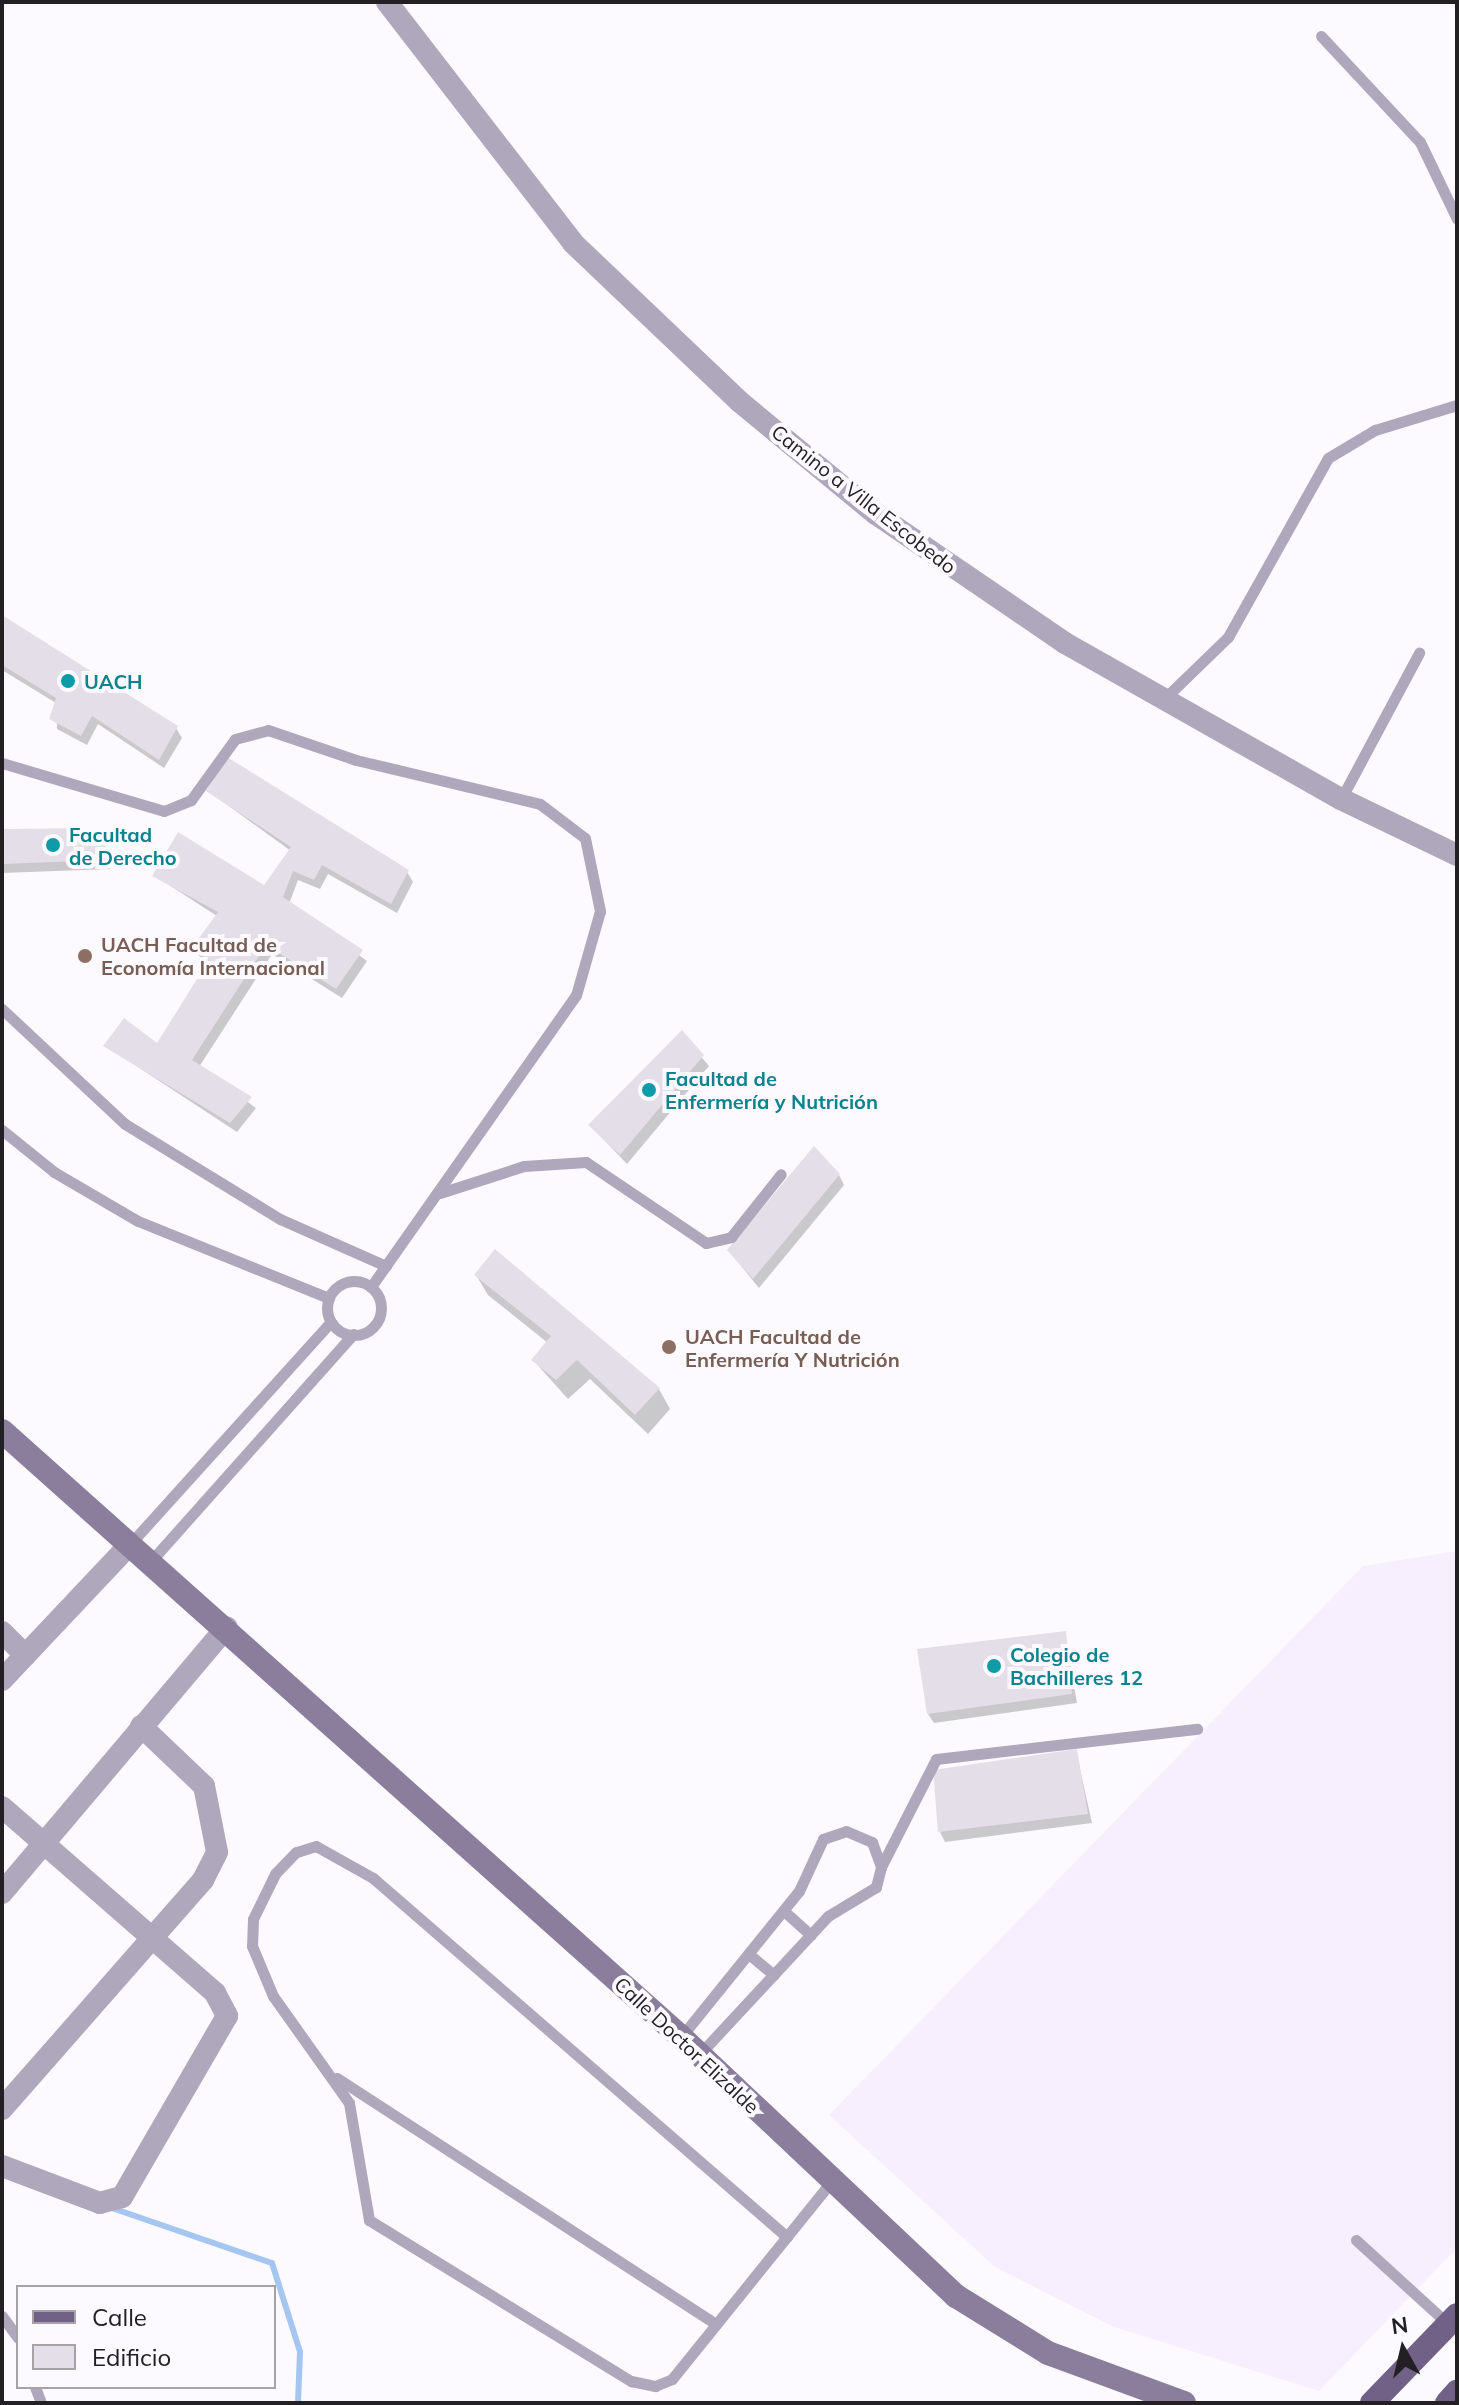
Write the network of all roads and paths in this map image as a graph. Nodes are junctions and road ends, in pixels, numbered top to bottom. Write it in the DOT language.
graph roads {
  1 [pos="387,2"];
  2 [pos="1321,36"];
  3 [pos="1457,219"];
  4 [pos="1457,405"];
  5 [pos="1419,653"];
  6 [pos="1163,700"];
  7 [pos="2,763"];
  8 [pos="1341,799"];
  9 [pos="1457,855"];
  10 [pos="2,1009"];
  11 [pos="2,1130"];
  12 [pos="781,1174"];
  13 [pos="439,1193"];
  14 [pos="386,1266"];
  15 [pos="371,1287"];
  16 [pos="329,1298"];
  17 [pos="331,1322"];
  18 [pos="353,1334"];
  19 [pos="2,1431"];
  20 [pos="131,1543"];
  21 [pos="151,1561"];
  22 [pos="227,1627"];
  23 [pos="2,1632"];
  24 [pos="25,1655"];
  25 [pos="2,1680"];
  26 [pos="141,1726"];
  27 [pos="1197,1729"];
  28 [pos="2,1807"];
  29 [pos="45,1844"];
  30 [pos="881,1867"];
  31 [pos="2,1893"];
  32 [pos="784,1911"];
  33 [pos="811,1935"];
  34 [pos="154,1939"];
  35 [pos="750,1955"];
  36 [pos="774,1975"];
  37 [pos="681,2037"];
  38 [pos="699,2055"];
  39 [pos="337,2078"];
  40 [pos="2,2109"];
  41 [pos="2,2166"];
  42 [pos="832,2181"];
  43 [pos="787,2237"];
  44 [pos="1356,2240"];
  45 [pos="2,2316"];
  46 [pos="1452,2320"];
  47 [pos="716,2324"];
  48 [pos="16,2335"];
  49 [pos="1457,2392"];
  50 [pos="1184,2403"];
  51 [pos="1372,2403"];
  52 [pos="1447,2403"];
  1 -- 6 [label="street, Camino a Villa Escobedo"];
  2 -- 3 [label="lane"];
  4 -- 6 [label="lane"];
  5 -- 8 [label="lane"];
  6 -- 8 [label="street, Camino a Villa Escobedo"];
  7 -- 13 [label="lane"];
  8 -- 9 [label="street, Camino a Villa Escobedo"];
  10 -- 14 [label="lane"];
  11 -- 16 [label="lane"];
  12 -- 13 [label="lane"];
  13 -- 14 [label="lane"];
  14 -- 15 [label="lane"];
  15 -- 16 [label="lane"];
  15 -- 18 [label="lane"];
  16 -- 17 [label="lane"];
  17 -- 18 [label="lane"];
  17 -- 20 [label="lane"];
  18 -- 21 [label="lane"];
  19 -- 20 [label="street, Calle Doctor Elizalde"];
  20 -- 21 [label="street, Calle Doctor Elizalde"];
  20 -- 24 [label="street"];
  21 -- 22 [label="street, Calle Doctor Elizalde"];
  22 -- 26 [label="street"];
  22 -- 37 [label="street, Calle Doctor Elizalde"];
  23 -- 24 [label="street"];
  24 -- 25 [label="street"];
  26 -- 29 [label="street"];
  26 -- 34 [label="street"];
  27 -- 30 [label="lane"];
  28 -- 29 [label="street"];
  29 -- 31 [label="street"];
  29 -- 34 [label="street"];
  30 -- 32 [label="lane"];
  30 -- 33 [label="lane"];
  32 -- 33 [label="lane"];
  32 -- 35 [label="lane"];
  33 -- 36 [label="lane"];
  34 -- 40 [label="street"];
  34 -- 41 [label="street"];
  35 -- 36 [label="lane"];
  35 -- 37 [label="lane"];
  36 -- 38 [label="lane"];
  37 -- 38 [label="street, Calle Doctor Elizalde"];
  38 -- 42 [label="street, Calle Doctor Elizalde"];
  39 -- 43 [label="lane"];
  39 -- 47 [label="lane"];
  39 -- 47 [label="lane"];
  42 -- 43 [label="lane"];
  42 -- 50 [label="street, Calle Doctor Elizalde"];
  43 -- 47 [label="lane"];
  44 -- 46 [label="lane"];
  45 -- 48 [label="lane"];
  46 -- 51 [label="main road"];
  49 -- 52 [label="main road"];
}
